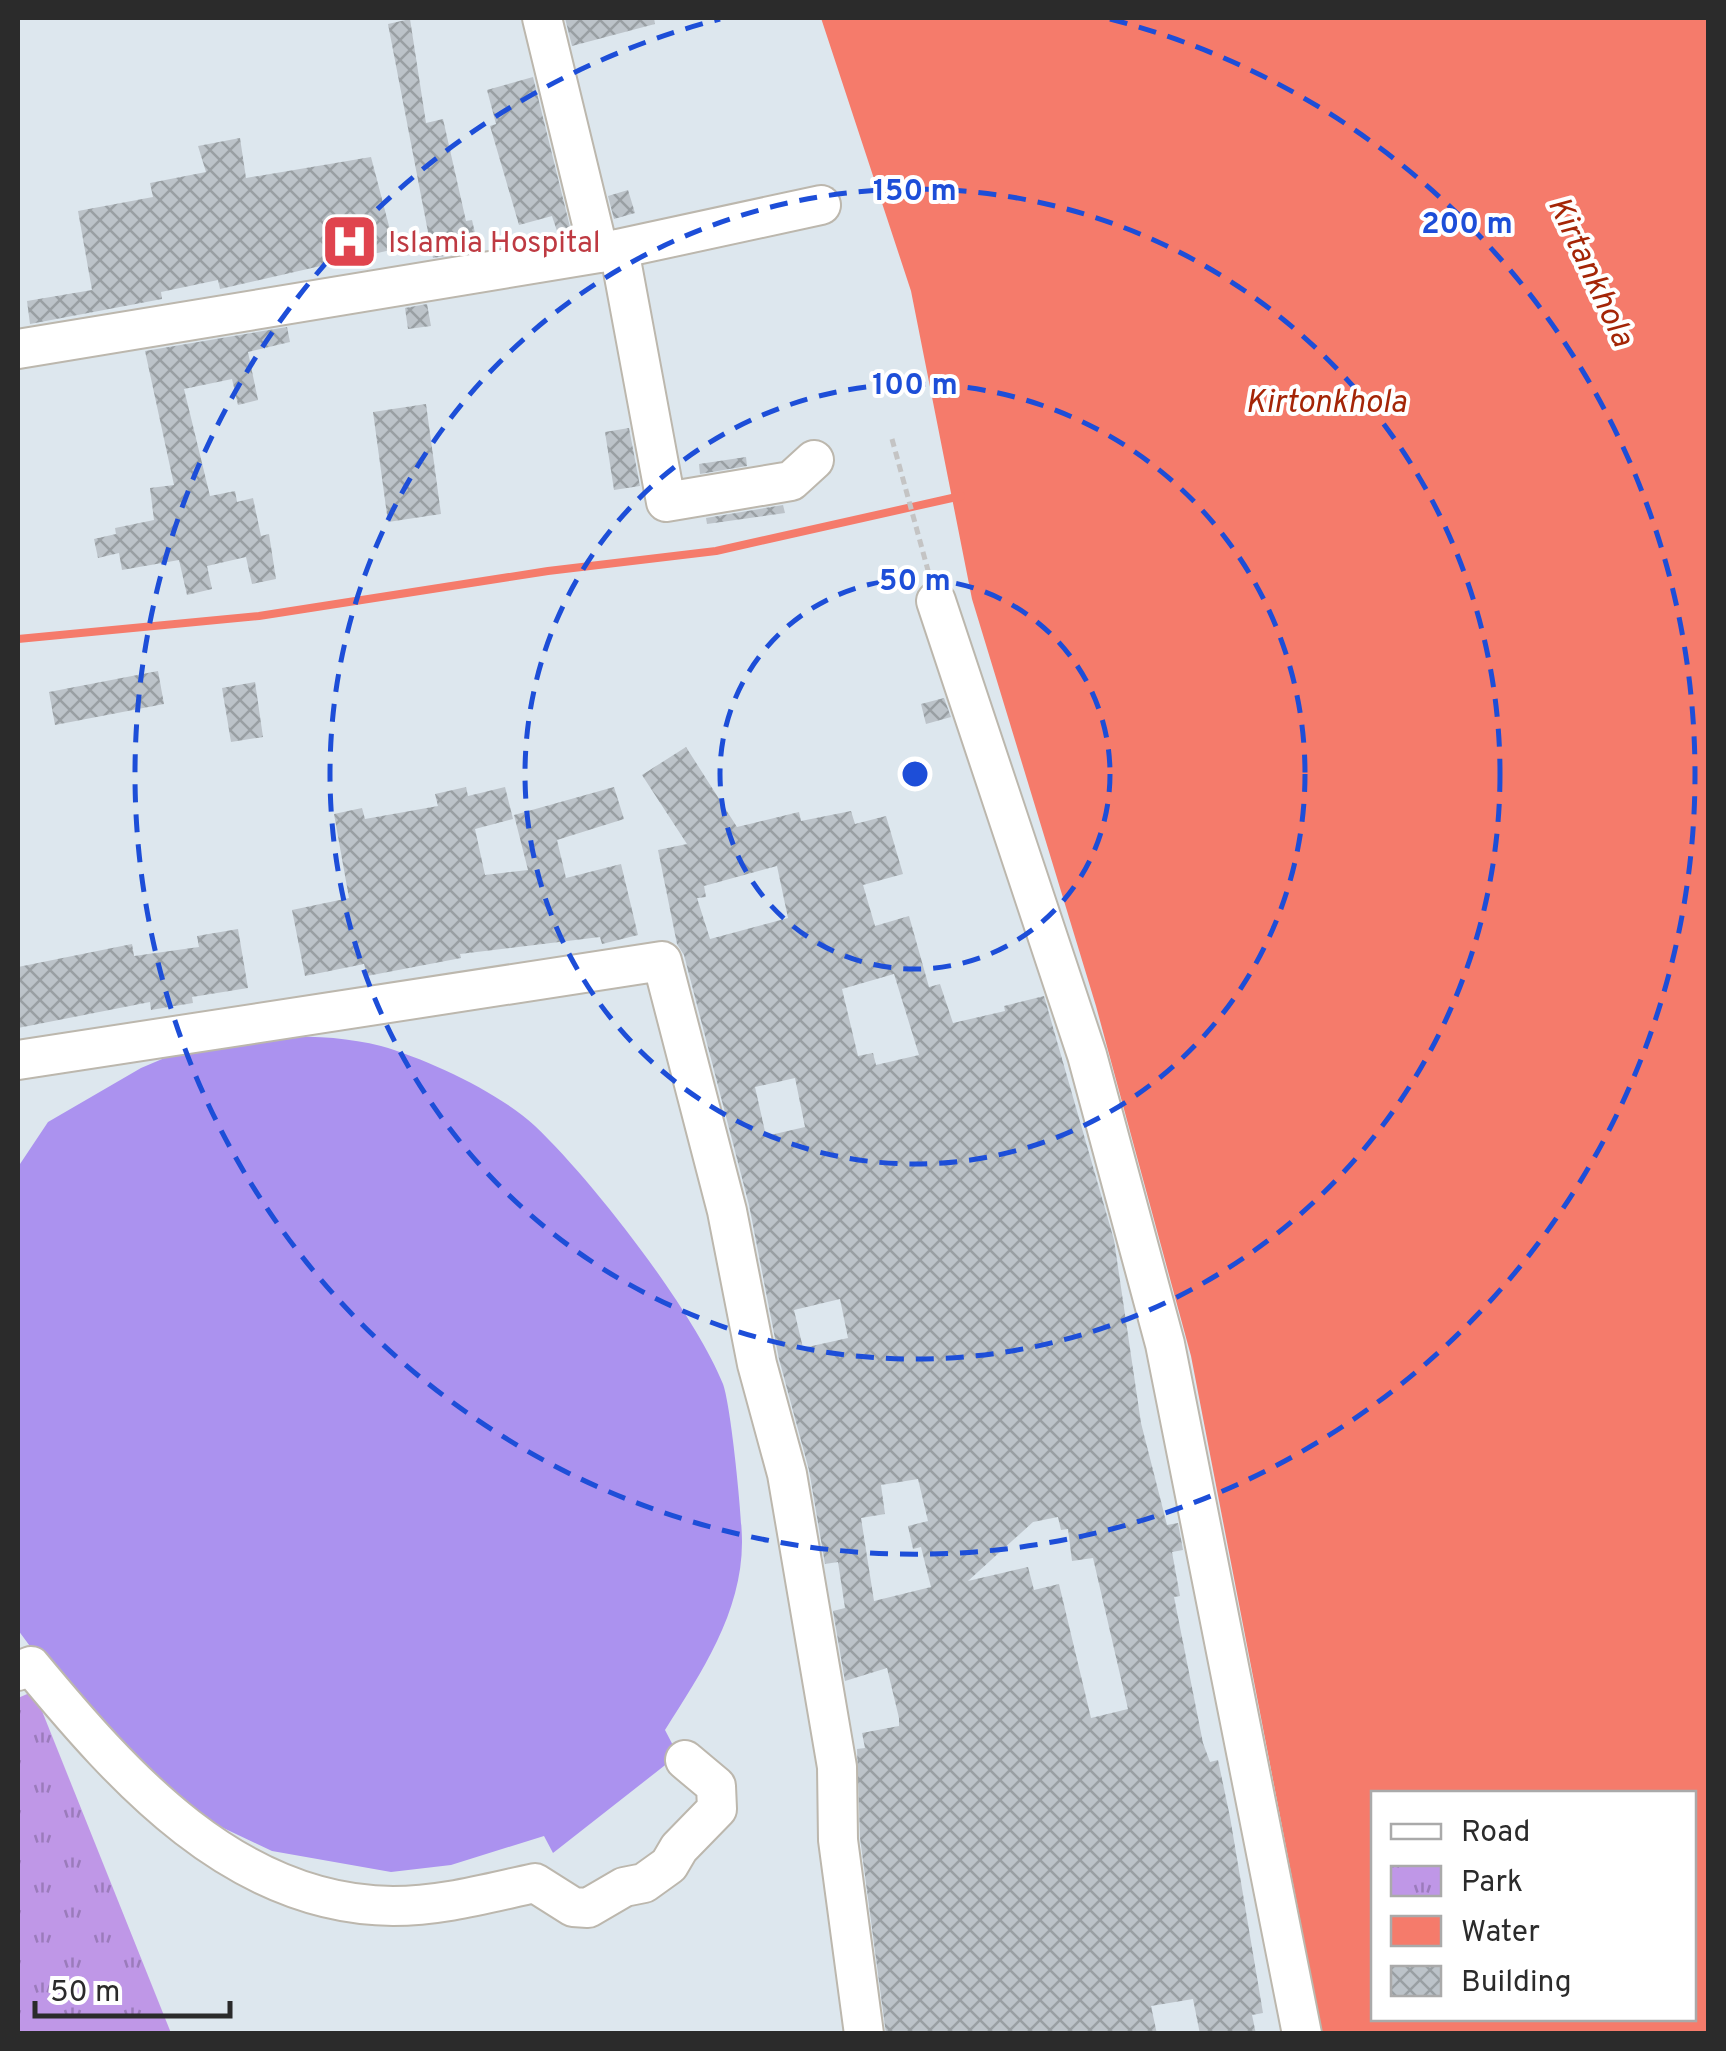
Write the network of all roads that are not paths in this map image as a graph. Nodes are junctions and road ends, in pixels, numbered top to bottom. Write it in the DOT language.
graph roads {
  1 [pos="542,18"];
  2 [pos="822,205"];
  3 [pos="609,251"];
  4 [pos="18,349"];
  5 [pos="814,460"];
  6 [pos="936,601"];
  7 [pos="18,1060"];
  8 [pos="18,1671"];
  9 [pos="685,1760"];
  10 [pos="864,2034"];
  11 [pos="1302,2034"];
  1 -- 3 [label="street"];
  2 -- 3 [label="street"];
  3 -- 4 [label="street"];
  3 -- 5 [label="street"];
  6 -- 11 [label="street"];
  7 -- 10 [label="street"];
  8 -- 9 [label="street"];
}
